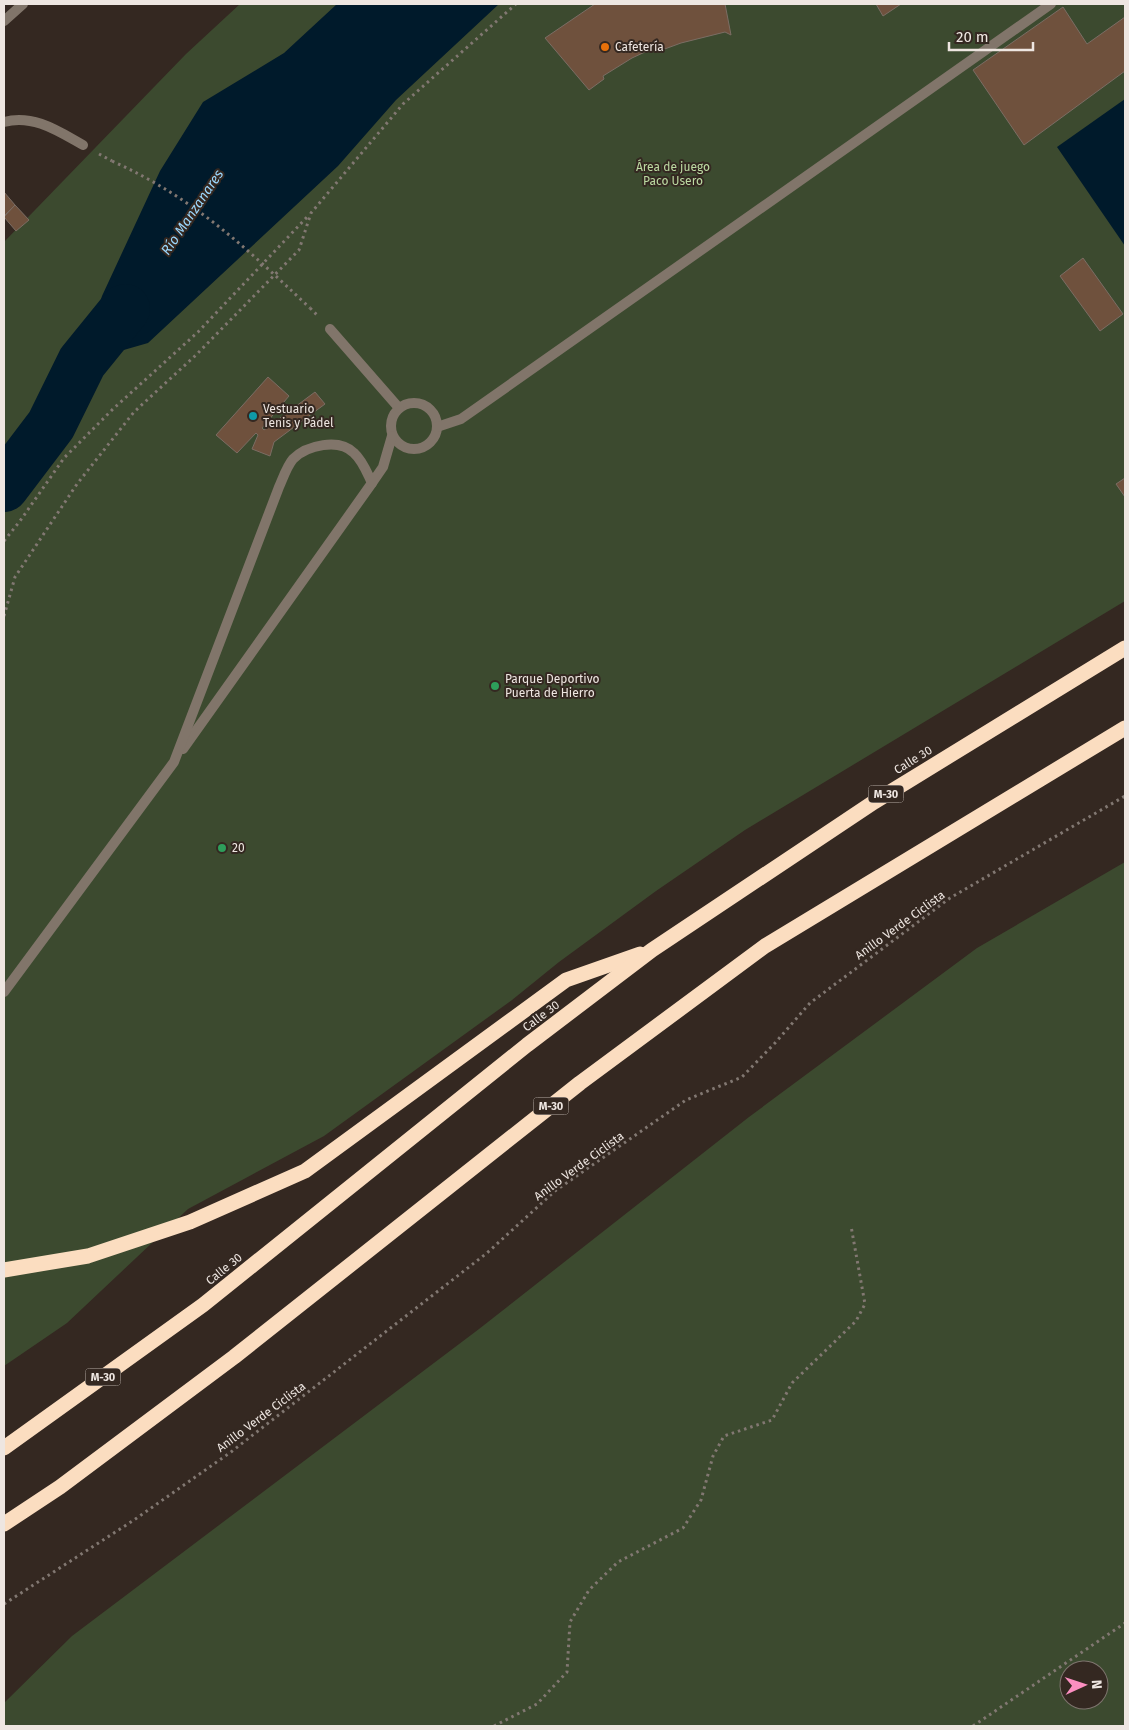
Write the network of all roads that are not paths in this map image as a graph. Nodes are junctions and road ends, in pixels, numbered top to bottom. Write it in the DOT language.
graph roads {
  1 [pos="23,4"];
  2 [pos="1051,4"];
  3 [pos="4,21"];
  4 [pos="4,122"];
  5 [pos="83,145"];
  6 [pos="330,329"];
  7 [pos="399,408"];
  8 [pos="437,428"];
  9 [pos="392,436"];
  10 [pos="372,483"];
  11 [pos="1125,648"];
  12 [pos="1125,728"];
  13 [pos="174,762"];
  14 [pos="652,950"];
  15 [pos="4,992"];
  16 [pos="4,1270"];
  17 [pos="4,1448"];
  18 [pos="4,1524"];
  1 -- 3 [label="street"];
  2 -- 8 [label="street"];
  4 -- 5 [label="street"];
  6 -- 7 [label="street"];
  7 -- 8 [label="street"];
  7 -- 9 [label="street"];
  8 -- 9 [label="street"];
  9 -- 10 [label="street"];
  10 -- 13 [label="street"];
  10 -- 13 [label="street"];
  11 -- 14 [label="highway, Calle 30 / M-30"];
  12 -- 18 [label="highway, M-30"];
  13 -- 15 [label="street"];
  14 -- 16 [label="highway"];
  14 -- 17 [label="highway, Calle 30 / M-30"];
}
